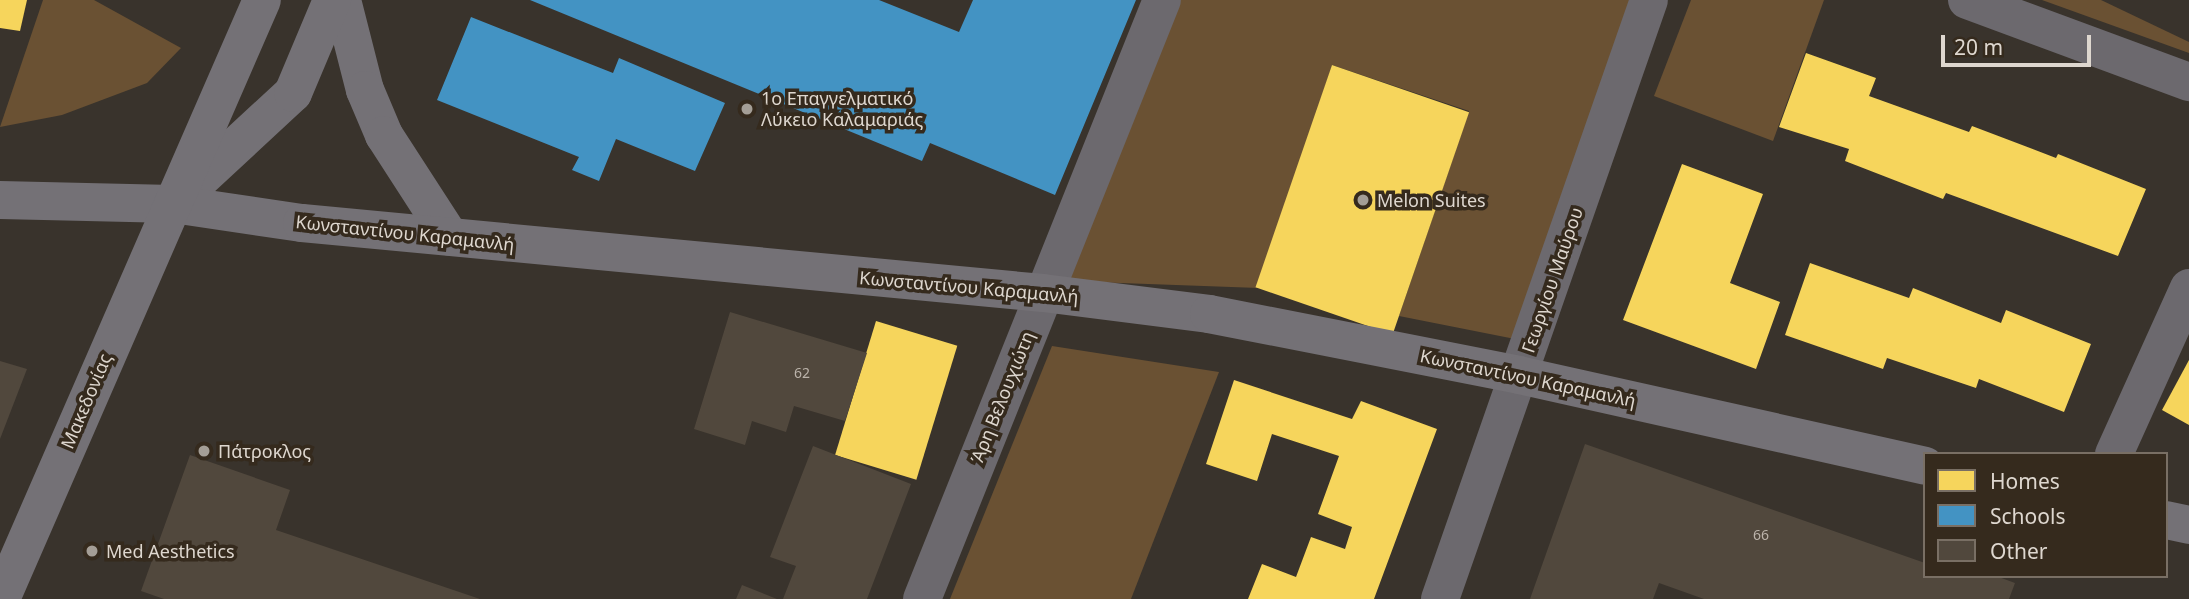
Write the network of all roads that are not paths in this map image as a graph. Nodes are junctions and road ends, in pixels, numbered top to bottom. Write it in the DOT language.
graph roads {
  1 [pos="262,0"];
  2 [pos="332,0"];
  3 [pos="342,0"];
  4 [pos="1162,0"];
  5 [pos="1649,0"];
  6 [pos="1967,0"];
  7 [pos="2189,82"];
  8 [pos="0,200"];
  9 [pos="173,204"];
  10 [pos="450,237"];
  11 [pos="2189,288"];
  12 [pos="1043,293"];
  13 [pos="1519,375"];
  14 [pos="2115,452"];
  15 [pos="1923,466"];
  16 [pos="2168,520"];
  17 [pos="2189,525"];
  18 [pos="1,599"];
  19 [pos="922,599"];
  20 [pos="1440,599"];
  1 -- 9 [label="main road, Μακεδονίας"];
  2 -- 9 [label="main road, Μακεδονίας"];
  3 -- 10 [label="main road"];
  4 -- 12 [label="street, Άρη Βελουχιώτη"];
  5 -- 13 [label="street, Γεωργίου Μαύρου"];
  6 -- 7 [label="street"];
  8 -- 9 [label="main road, Κωνσταντίνου Καραμανλή"];
  9 -- 10 [label="main road, Κωνσταντίνου Καραμανλή"];
  9 -- 18 [label="main road, Μακεδονίας"];
  10 -- 12 [label="main road, Κωνσταντίνου Καραμανλή"];
  11 -- 14 [label="street"];
  12 -- 13 [label="main road, Κωνσταντίνου Καραμανλή"];
  12 -- 19 [label="street, Άρη Βελουχιώτη"];
  13 -- 15 [label="main road, Κωνσταντίνου Καραμανλή"];
  13 -- 20 [label="street, Γεωργίου Μαύρου"];
  16 -- 17 [label="main road"];
}
